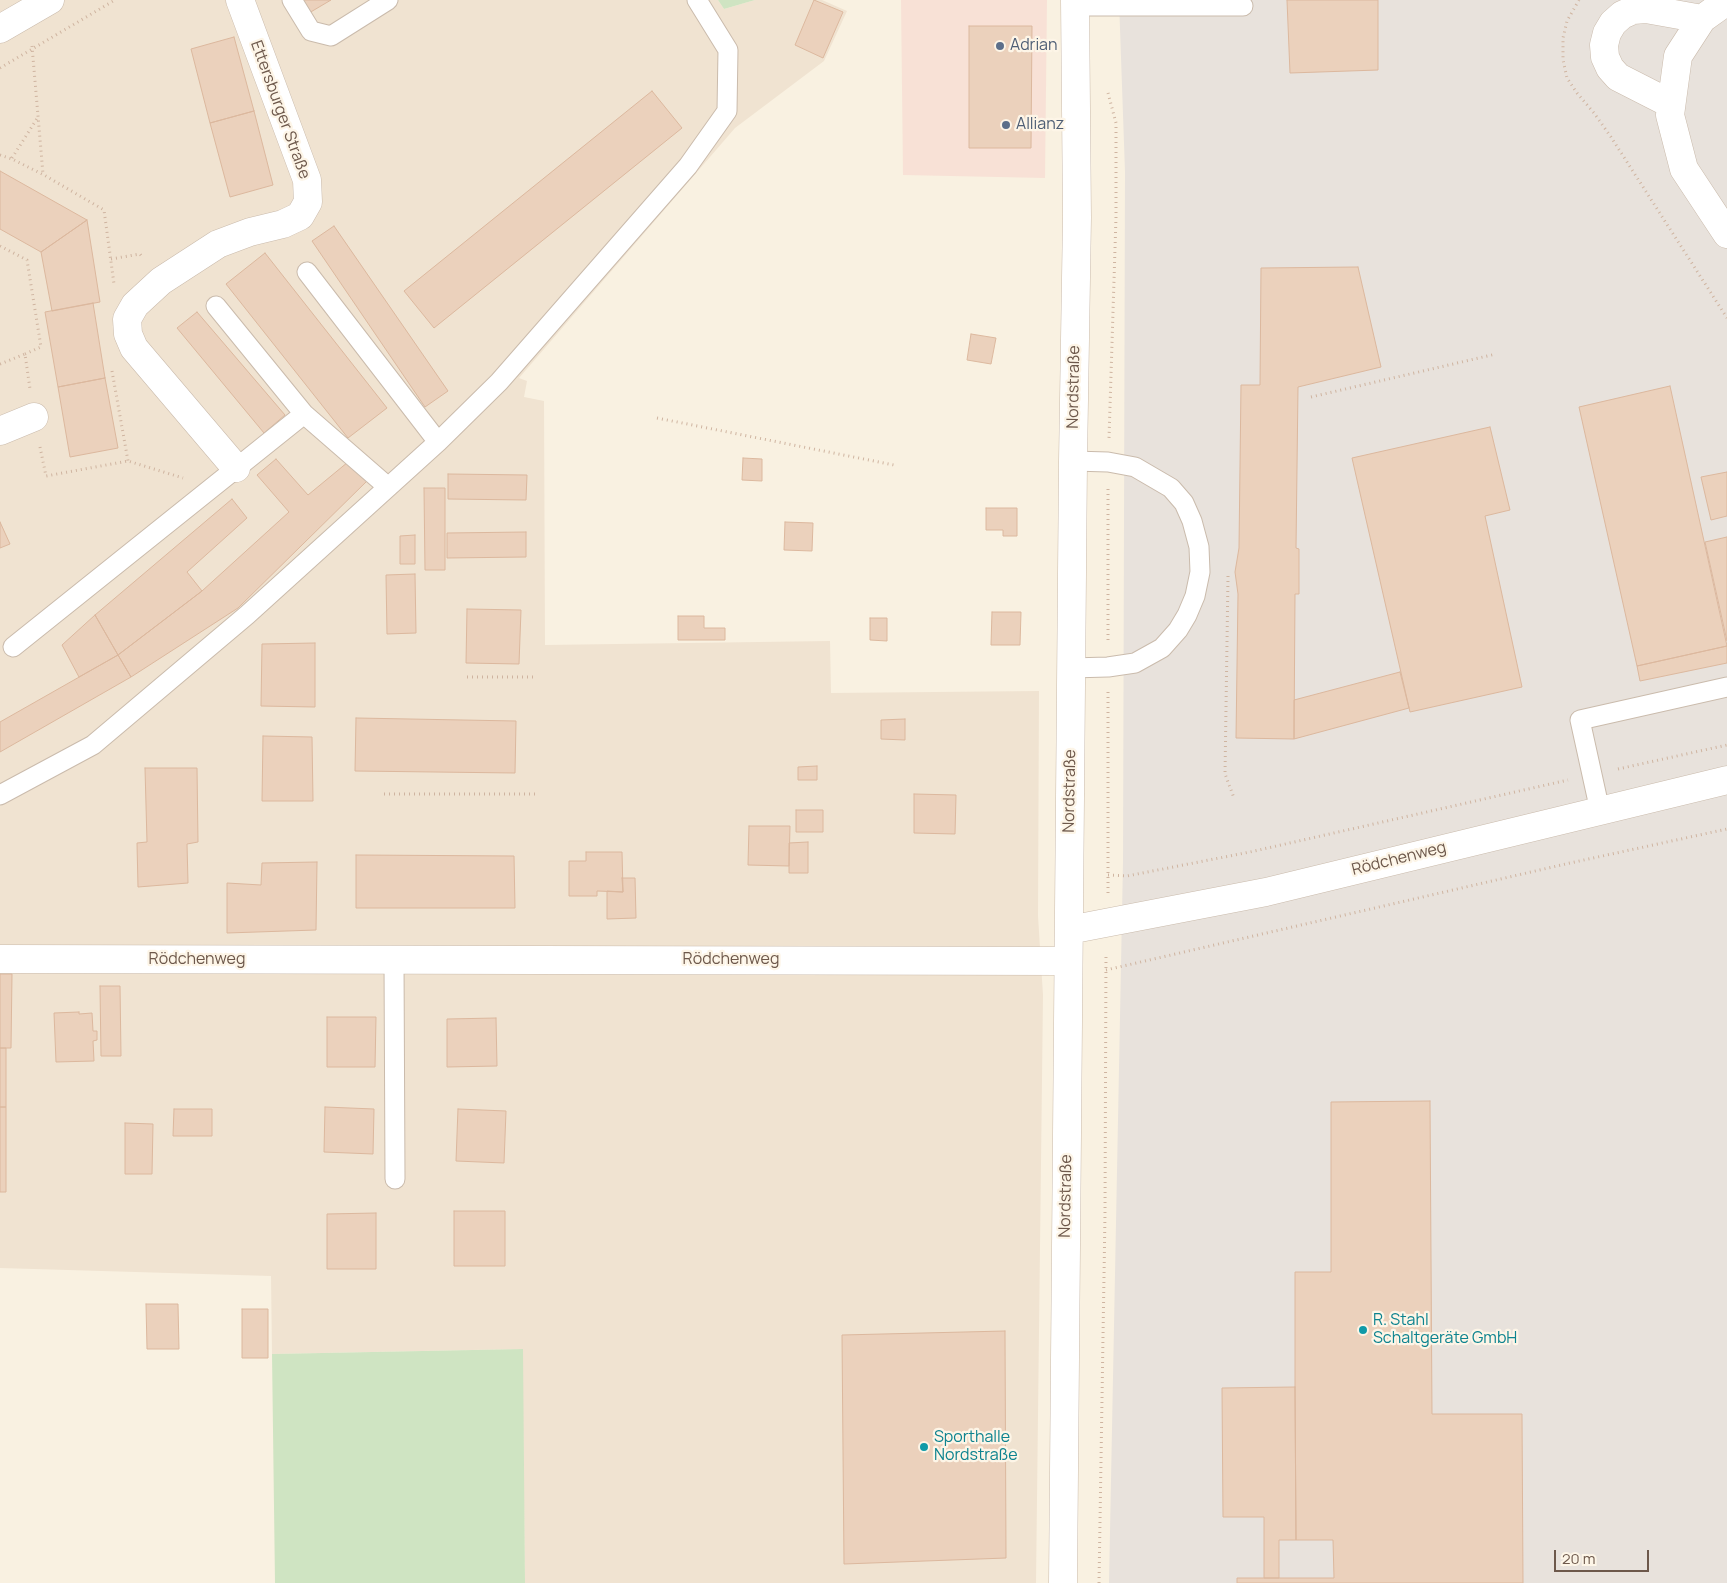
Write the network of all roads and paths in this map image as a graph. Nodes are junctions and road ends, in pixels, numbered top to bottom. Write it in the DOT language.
graph roads {
  1 [pos="115,0"];
  2 [pos="240,0"];
  3 [pos="292,0"];
  4 [pos="388,0"];
  5 [pos="697,0"];
  6 [pos="1579,0"];
  7 [pos="1727,1"];
  8 [pos="1075,3"];
  9 [pos="40,6"];
  10 [pos="1243,6"];
  11 [pos="1626,6"];
  12 [pos="1702,19"];
  13 [pos="0,29"];
  14 [pos="32,49"];
  15 [pos="0,68"];
  16 [pos="1106,86"];
  17 [pos="1671,104"];
  18 [pos="38,116"];
  19 [pos="0,155"];
  20 [pos="12,158"];
  21 [pos="44,175"];
  22 [pos="1727,234"];
  23 [pos="0,246"];
  24 [pos="307,272"];
  25 [pos="135,305"];
  26 [pos="216,306"];
  27 [pos="1727,318"];
  28 [pos="25,354"];
  29 [pos="1496,354"];
  30 [pos="0,364"];
  31 [pos="1311,397"];
  32 [pos="304,414"];
  33 [pos="34,417"];
  34 [pos="657,418"];
  35 [pos="0,431"];
  36 [pos="438,442"];
  37 [pos="1073,461"];
  38 [pos="1108,462"];
  39 [pos="894,465"];
  40 [pos="236,468"];
  41 [pos="212,487"];
  42 [pos="388,487"];
  43 [pos="1200,572"];
  44 [pos="13,647"];
  45 [pos="1108,667"];
  46 [pos="1071,668"];
  47 [pos="467,677"];
  48 [pos="537,677"];
  49 [pos="1727,687"];
  50 [pos="1727,745"];
  51 [pos="1592,775"];
  52 [pos="1727,780"];
  53 [pos="384,794"];
  54 [pos="537,794"];
  55 [pos="0,795"];
  56 [pos="1234,798"];
  57 [pos="1600,811"];
  58 [pos="1727,829"];
  59 [pos="1108,875"];
  60 [pos="1107,923"];
  61 [pos="1069,930"];
  62 [pos="0,960"];
  63 [pos="394,960"];
  64 [pos="1068,961"];
  65 [pos="1106,970"];
  66 [pos="395,1179"];
  67 [pos="1063,1583"];
  68 [pos="1099,1583"];
  1 -- 14 [label="path"];
  2 -- 25 [label="street, Ettersburger Straße"];
  3 -- 4 [label="lane"];
  5 -- 36 [label="lane"];
  6 -- 27 [label="path"];
  7 -- 12 [label="street"];
  8 -- 10 [label="lane"];
  8 -- 37 [label="street, Nordstraße"];
  9 -- 13 [label="street"];
  9 -- 14 [label="path"];
  11 -- 12 [label="street"];
  11 -- 17 [label="street"];
  12 -- 17 [label="street"];
  14 -- 15 [label="path"];
  14 -- 18 [label="path"];
  16 -- 38 [label="path"];
  17 -- 22 [label="street"];
  18 -- 20 [label="path"];
  18 -- 21 [label="path"];
  19 -- 20 [label="path"];
  20 -- 21 [label="path"];
  21 -- 25 [label="path"];
  23 -- 28 [label="path"];
  24 -- 36 [label="lane"];
  25 -- 40 [label="street, Ettersburger Straße"];
  26 -- 32 [label="lane"];
  28 -- 30 [label="path"];
  28 -- 33 [label="path"];
  29 -- 31 [label="path"];
  32 -- 40 [label="lane"];
  32 -- 42 [label="lane"];
  33 -- 35 [label="street"];
  33 -- 41 [label="path"];
  34 -- 39 [label="path"];
  36 -- 42 [label="lane"];
  37 -- 38 [label="lane"];
  37 -- 46 [label="street, Nordstraße"];
  38 -- 43 [label="lane"];
  38 -- 45 [label="path"];
  40 -- 41 [label="lane"];
  41 -- 44 [label="lane"];
  42 -- 55 [label="lane"];
  43 -- 45 [label="lane"];
  43 -- 56 [label="path"];
  45 -- 46 [label="lane"];
  45 -- 59 [label="path"];
  46 -- 61 [label="street, Nordstraße"];
  47 -- 48 [label="path"];
  49 -- 51 [label="lane"];
  50 -- 51 [label="path"];
  51 -- 57 [label="lane"];
  51 -- 59 [label="path"];
  52 -- 57 [label="street, Rödchenweg"];
  53 -- 54 [label="path"];
  57 -- 60 [label="street, Rödchenweg"];
  58 -- 65 [label="path"];
  59 -- 60 [label="path"];
  60 -- 61 [label="street, Rödchenweg"];
  60 -- 65 [label="path"];
  61 -- 64 [label="street, Nordstraße"];
  62 -- 63 [label="street, Rödchenweg"];
  63 -- 64 [label="street, Rödchenweg"];
  63 -- 66 [label="lane"];
  64 -- 67 [label="street, Nordstraße"];
  65 -- 68 [label="path"];
}
